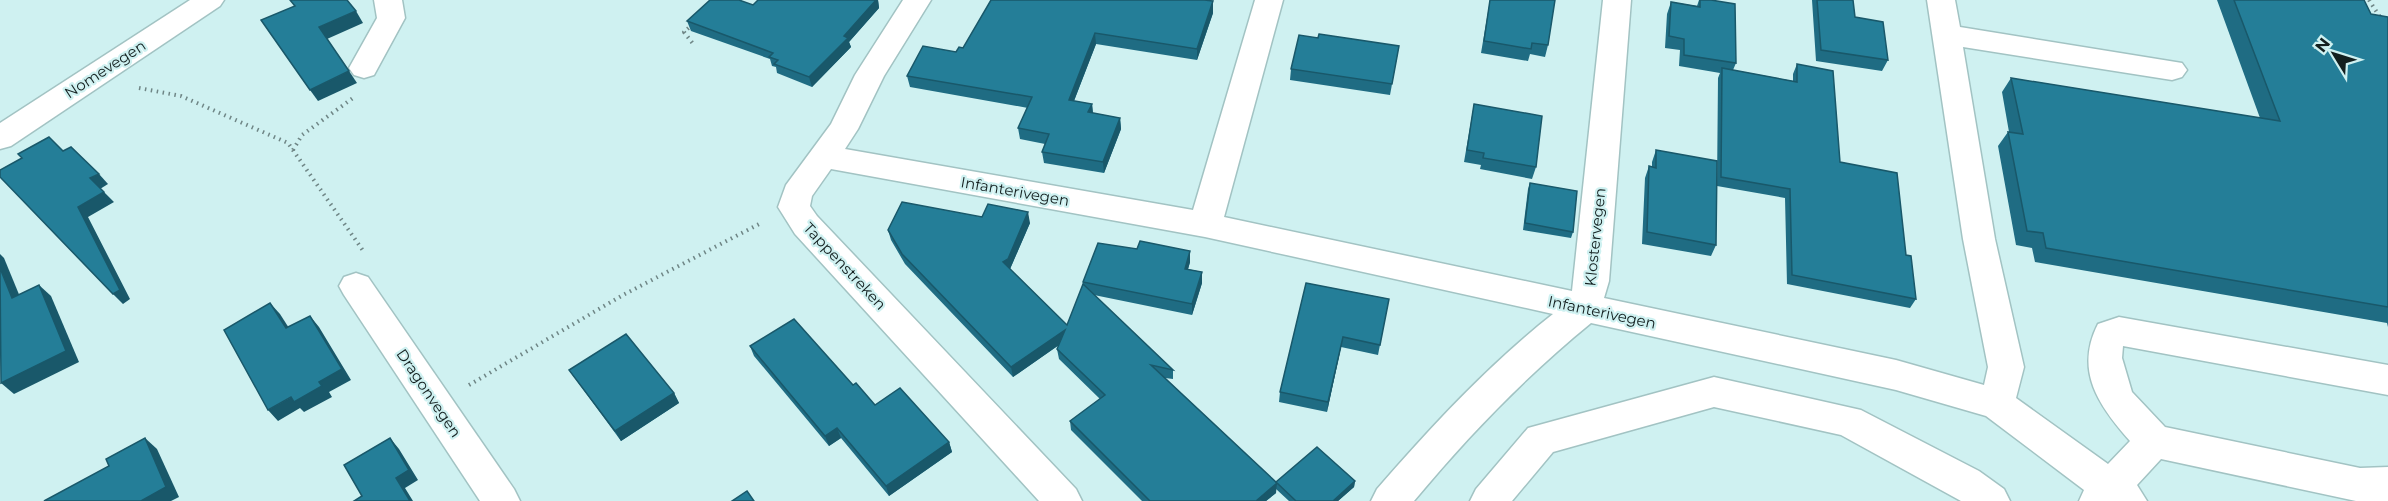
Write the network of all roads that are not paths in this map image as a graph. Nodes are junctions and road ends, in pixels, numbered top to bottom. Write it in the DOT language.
graph roads {
  1 [pos="210,0"];
  2 [pos="388,0"];
  3 [pos="916,0"];
  4 [pos="1269,0"];
  5 [pos="1617,0"];
  6 [pos="1941,0"];
  7 [pos="1948,44"];
  8 [pos="364,68"];
  9 [pos="2172,70"];
  10 [pos="0,138"];
  11 [pos="825,157"];
  12 [pos="1205,225"];
  13 [pos="356,286"];
  14 [pos="1584,309"];
  15 [pos="2388,380"];
  16 [pos="1997,404"];
  17 [pos="2154,441"];
  18 [pos="2388,484"];
  19 [pos="2112,497"];
  20 [pos="501,501"];
  21 [pos="1064,501"];
  22 [pos="1390,501"];
  23 [pos="1489,501"];
  24 [pos="1991,501"];
  1 -- 10 [label="street, Nomevegen"];
  2 -- 8 [label="street"];
  3 -- 11 [label="street, Tappenstreken"];
  4 -- 12 [label="street"];
  5 -- 14 [label="street, Klostervegen"];
  6 -- 7 [label="street"];
  7 -- 9 [label="street"];
  7 -- 16 [label="street"];
  11 -- 12 [label="street, Infanterivegen"];
  11 -- 21 [label="street, Tappenstreken"];
  12 -- 14 [label="street, Infanterivegen"];
  13 -- 20 [label="street, Dragonvegen"];
  14 -- 16 [label="street, Infanterivegen"];
  14 -- 22 [label="street"];
  15 -- 17 [label="street"];
  16 -- 19 [label="street, Infanterivegen"];
  17 -- 18 [label="street"];
  17 -- 19 [label="street"];
  23 -- 24 [label="street"];
}
